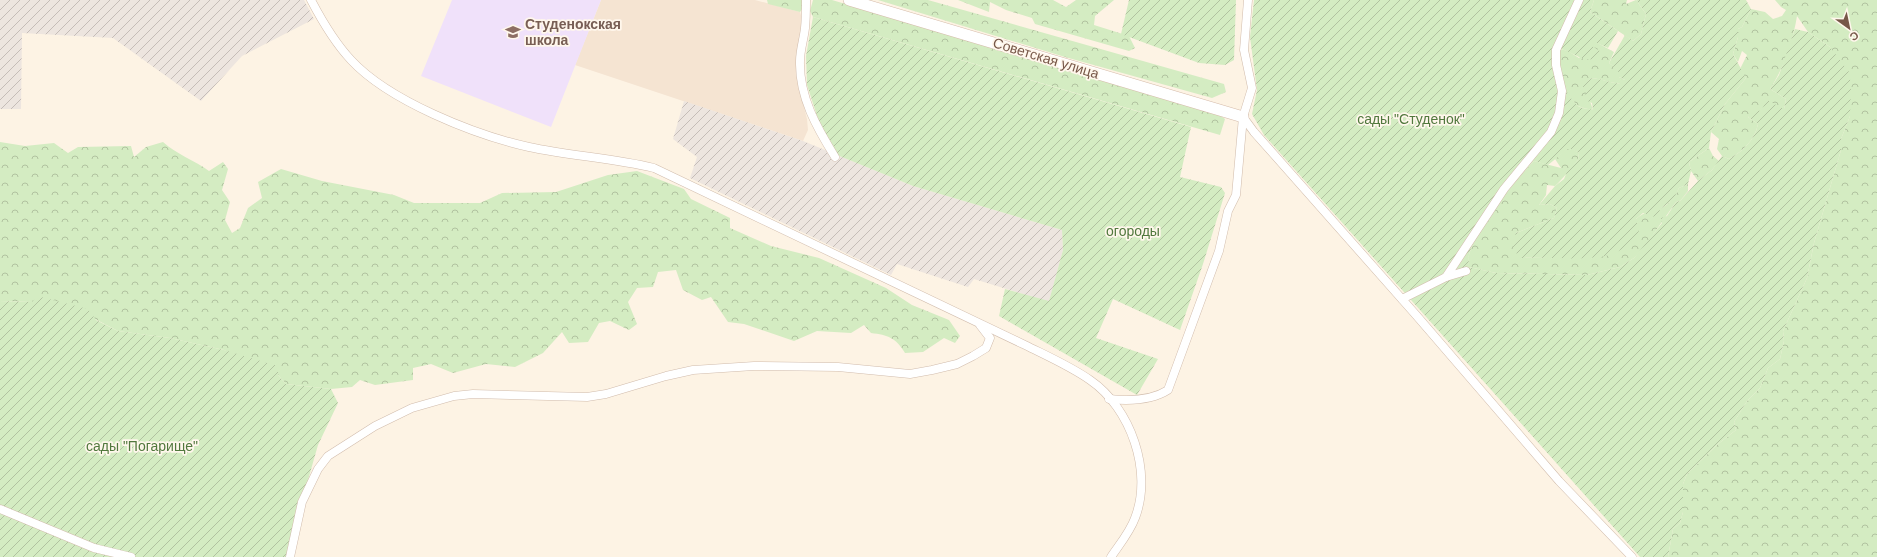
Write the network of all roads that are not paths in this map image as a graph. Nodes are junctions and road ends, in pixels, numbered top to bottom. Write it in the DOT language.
graph roads {
  1 [pos="311,0"];
  2 [pos="806,0"];
  3 [pos="849,0"];
  4 [pos="1248,0"];
  5 [pos="1579,0"];
  6 [pos="1242,117"];
  7 [pos="835,157"];
  8 [pos="1466,271"];
  9 [pos="1446,277"];
  10 [pos="1402,299"];
  11 [pos="978,322"];
  12 [pos="1109,399"];
  13 [pos="0,509"];
  14 [pos="131,557"];
  15 [pos="290,557"];
  16 [pos="1111,557"];
  17 [pos="1632,557"];
  1 -- 11 [label="street"];
  2 -- 7 [label="street"];
  3 -- 6 [label="street, Советская улица"];
  4 -- 6 [label="street"];
  5 -- 9 [label="street"];
  6 -- 10 [label="street"];
  6 -- 12 [label="street"];
  8 -- 9 [label="street"];
  9 -- 10 [label="street"];
  10 -- 17 [label="street"];
  11 -- 12 [label="street"];
  11 -- 15 [label="street"];
  12 -- 16 [label="street"];
  13 -- 14 [label="street"];
}
